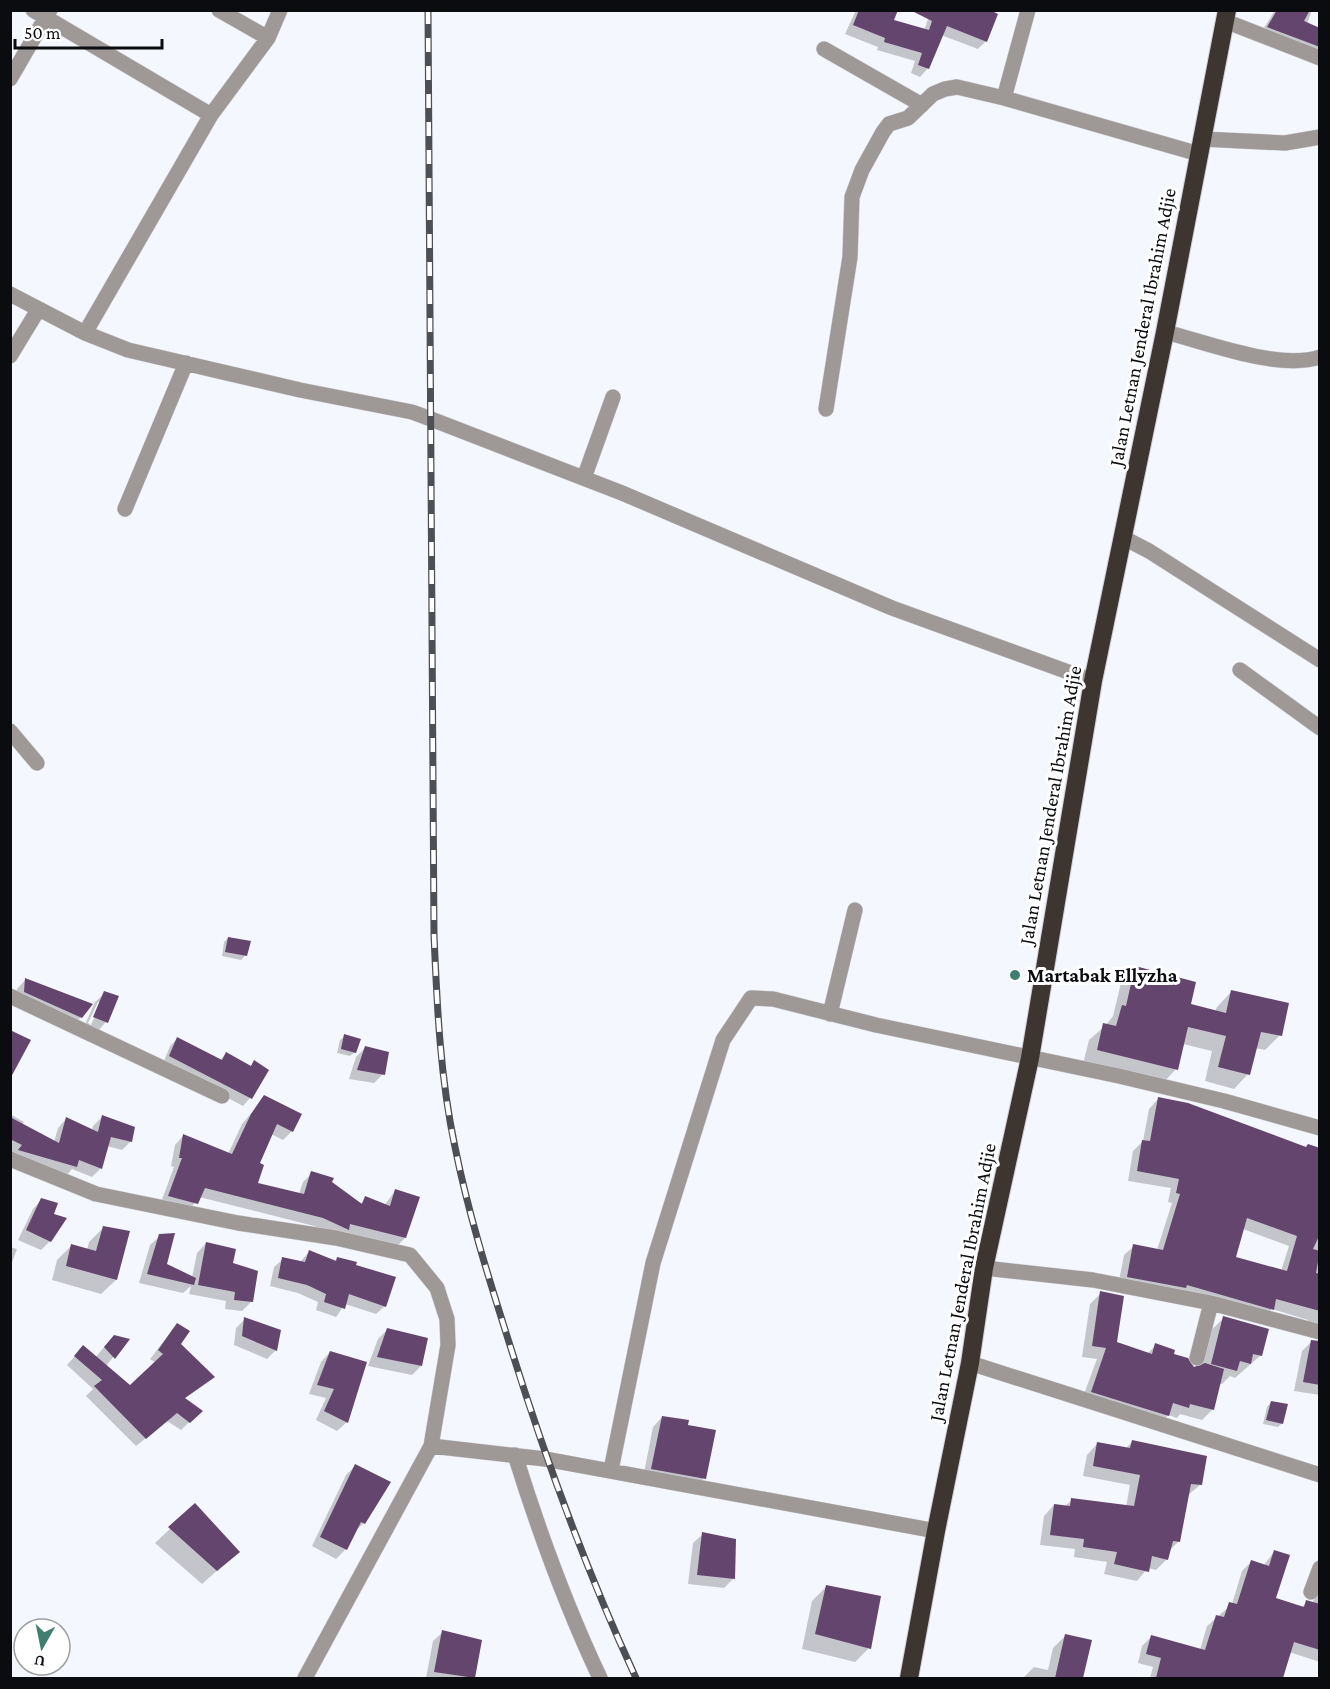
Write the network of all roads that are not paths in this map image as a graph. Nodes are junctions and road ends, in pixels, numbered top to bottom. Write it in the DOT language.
graph roads {
  1 [pos="219,10"];
  2 [pos="280,10"];
  3 [pos="1028,10"];
  4 [pos="42,13"];
  5 [pos="1226,16"];
  6 [pos="268,38"];
  7 [pos="824,49"];
  8 [pos="1320,58"];
  9 [pos="10,79"];
  10 [pos="1004,98"];
  11 [pos="922,105"];
  12 [pos="211,115"];
  13 [pos="1320,137"];
  14 [pos="1201,147"];
  15 [pos="10,294"];
  16 [pos="38,310"];
  17 [pos="1166,332"];
  18 [pos="85,333"];
  19 [pos="10,356"];
  20 [pos="1320,357"];
  21 [pos="186,363"];
  22 [pos="613,397"];
  23 [pos="826,409"];
  24 [pos="584,478"];
  25 [pos="125,509"];
  26 [pos="1124,538"];
  27 [pos="1320,660"];
  28 [pos="1240,670"];
  29 [pos="1093,681"];
  30 [pos="1320,728"];
  31 [pos="10,731"];
  32 [pos="37,763"];
  33 [pos="855,909"];
  34 [pos="10,996"];
  35 [pos="830,1014"];
  36 [pos="1030,1058"];
  37 [pos="222,1096"];
  38 [pos="1320,1128"];
  39 [pos="10,1159"];
  40 [pos="984,1268"];
  41 [pos="1211,1304"];
  42 [pos="1320,1332"];
  43 [pos="1197,1358"];
  44 [pos="970,1363"];
  45 [pos="431,1446"];
  46 [pos="515,1455"];
  47 [pos="611,1470"];
  48 [pos="1320,1475"];
  49 [pos="936,1532"];
  50 [pos="1320,1568"];
  51 [pos="1311,1592"];
  52 [pos="305,1678"];
  53 [pos="600,1678"];
  54 [pos="909,1678"];
  1 -- 6 [label="street"];
  2 -- 6 [label="street"];
  3 -- 10 [label="street"];
  4 -- 9 [label="street"];
  4 -- 12 [label="street"];
  5 -- 8 [label="street"];
  5 -- 14 [label="highway, Jalan Letnan Jenderal Ibrahim Adjie"];
  6 -- 12 [label="street"];
  7 -- 11 [label="street"];
  10 -- 11 [label="street"];
  10 -- 14 [label="street"];
  11 -- 23 [label="street"];
  12 -- 18 [label="street"];
  13 -- 14 [label="street"];
  14 -- 17 [label="highway, Jalan Letnan Jenderal Ibrahim Adjie"];
  15 -- 16 [label="street"];
  16 -- 18 [label="street"];
  16 -- 19 [label="street"];
  17 -- 20 [label="street"];
  17 -- 26 [label="highway, Jalan Letnan Jenderal Ibrahim Adjie"];
  18 -- 21 [label="street"];
  21 -- 24 [label="street"];
  21 -- 25 [label="street"];
  22 -- 24 [label="street"];
  24 -- 29 [label="street"];
  26 -- 27 [label="street"];
  26 -- 29 [label="highway, Jalan Letnan Jenderal Ibrahim Adjie"];
  28 -- 30 [label="street"];
  29 -- 36 [label="highway, Jalan Letnan Jenderal Ibrahim Adjie"];
  31 -- 32 [label="street"];
  33 -- 35 [label="street"];
  34 -- 37 [label="street"];
  35 -- 36 [label="street"];
  35 -- 47 [label="street"];
  36 -- 38 [label="street"];
  36 -- 40 [label="highway, Jalan Letnan Jenderal Ibrahim Adjie"];
  39 -- 45 [label="street"];
  40 -- 41 [label="street"];
  40 -- 44 [label="highway, Jalan Letnan Jenderal Ibrahim Adjie"];
  41 -- 42 [label="street"];
  41 -- 43 [label="street"];
  44 -- 48 [label="street"];
  44 -- 49 [label="highway, Jalan Letnan Jenderal Ibrahim Adjie"];
  45 -- 46 [label="street"];
  45 -- 52 [label="street"];
  46 -- 47 [label="street"];
  46 -- 53 [label="street"];
  47 -- 49 [label="street"];
  49 -- 54 [label="highway, Jalan Letnan Jenderal Ibrahim Adjie"];
  50 -- 51 [label="street"];
}
